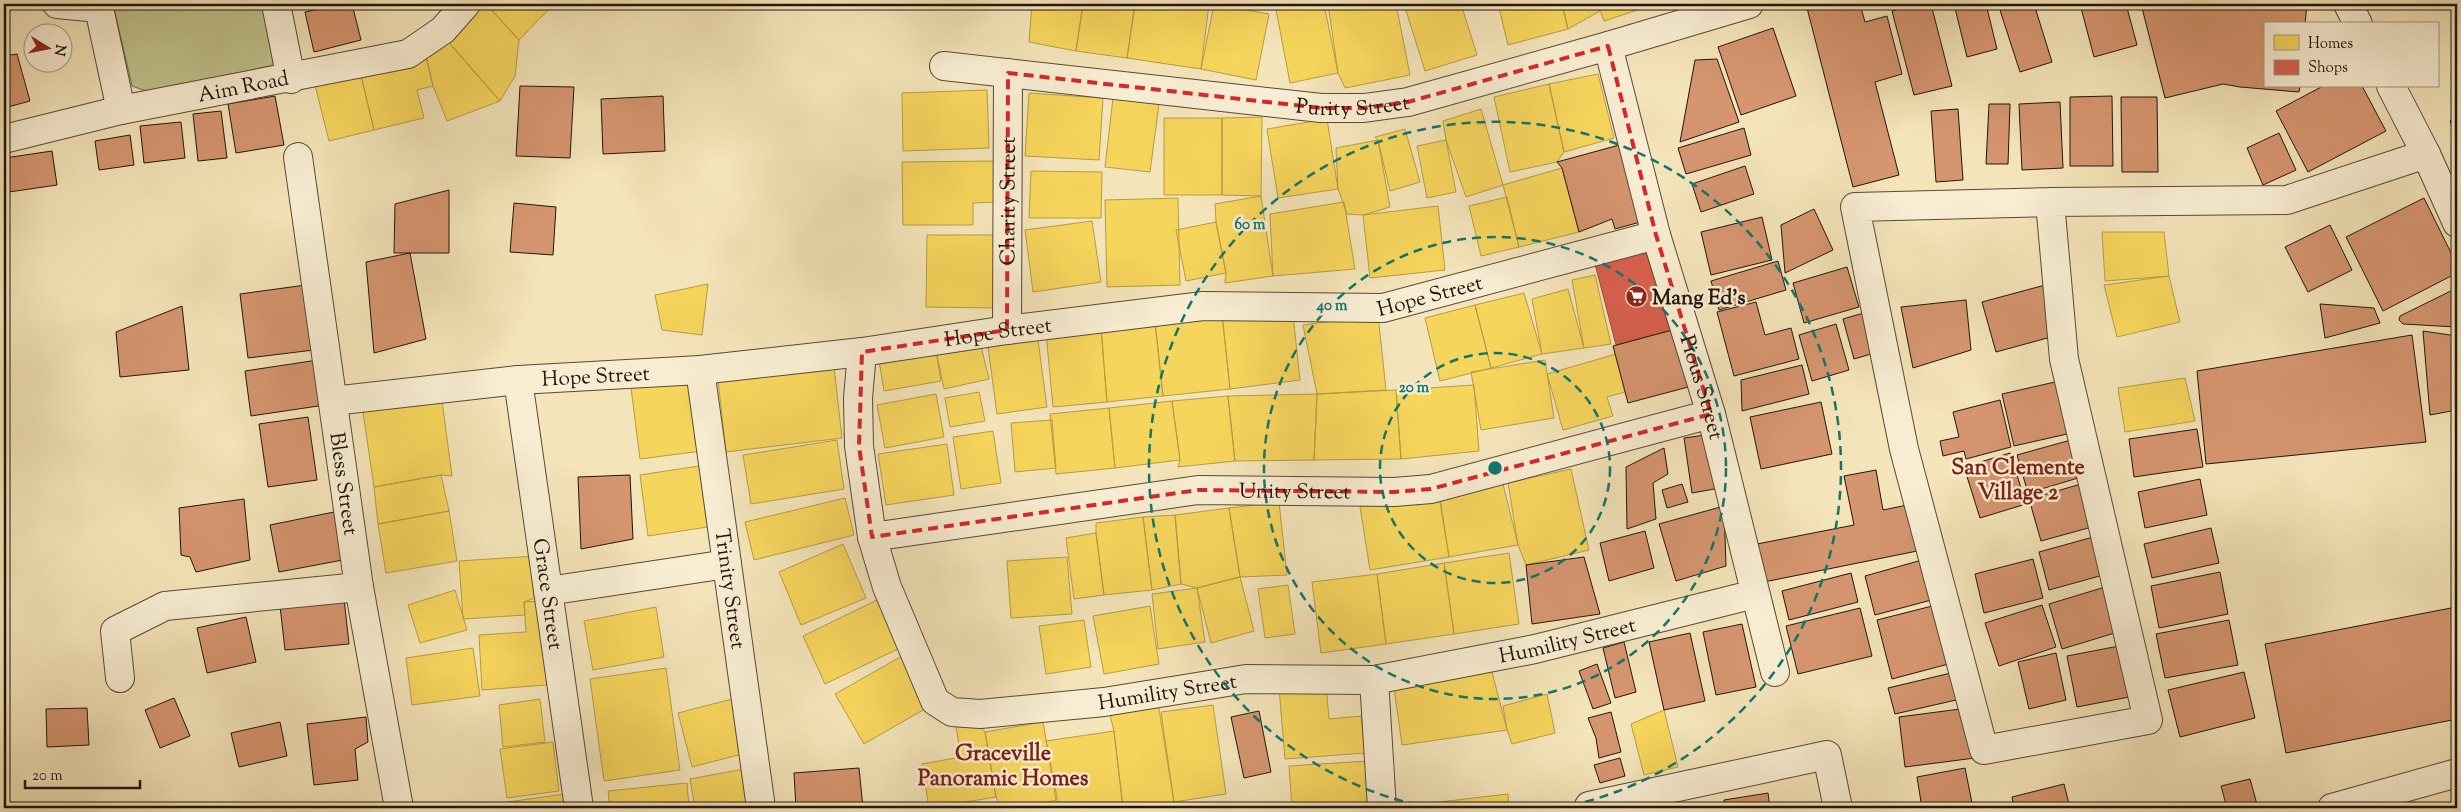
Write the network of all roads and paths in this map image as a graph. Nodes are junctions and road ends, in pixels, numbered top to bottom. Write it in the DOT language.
graph roads {
  1 [pos="57,4"];
  2 [pos="276,4"];
  3 [pos="438,4"];
  4 [pos="466,4"];
  5 [pos="1749,4"];
  6 [pos="2348,4"];
  7 [pos="2357,22"];
  8 [pos="443,30"];
  9 [pos="1608,46"];
  10 [pos="944,66"];
  11 [pos="1008,73"];
  12 [pos="291,79"];
  13 [pos="2392,88"];
  14 [pos="121,110"];
  15 [pos="4,139"];
  16 [pos="2426,154"];
  17 [pos="298,158"];
  18 [pos="2050,202"];
  19 [pos="2457,223"];
  20 [pos="1656,235"];
  21 [pos="1007,330"];
  22 [pos="862,352"];
  23 [pos="700,370"];
  24 [pos="518,380"];
  25 [pos="333,401"];
  26 [pos="1711,414"];
  27 [pos="872,537"];
  28 [pos="727,564"];
  29 [pos="359,587"];
  30 [pos="548,592"];
  31 [pos="1755,594"];
  32 [pos="1775,672"];
  33 [pos="120,678"];
  34 [pos="1374,680"];
  35 [pos="2457,773"];
  36 [pos="399,808"];
  37 [pos="579,808"];
  38 [pos="761,808"];
  39 [pos="1382,808"];
  40 [pos="1589,808"];
  41 [pos="1838,808"];
  42 [pos="2332,808"];
  1 -- 14 [label="street"];
  2 -- 12 [label="street"];
  3 -- 8 [label="street"];
  4 -- 8 [label="street, Aim Road"];
  5 -- 9 [label="street, Purity Street"];
  6 -- 7 [label="street"];
  8 -- 12 [label="street, Aim Road"];
  9 -- 11 [label="street, Purity Street"];
  9 -- 20 [label="street, Pious Street"];
  10 -- 11 [label="street, Purity Street"];
  11 -- 21 [label="street, Charity Street"];
  12 -- 14 [label="street, Aim Road"];
  13 -- 16 [label="street"];
  14 -- 15 [label="street, Aim Road"];
  16 -- 18 [label="street"];
  16 -- 19 [label="street"];
  17 -- 25 [label="street, Bless Street"];
  18 -- 18 [label="street"];
  20 -- 21 [label="street, Hope Street"];
  20 -- 26 [label="street, Pious Street"];
  21 -- 22 [label="street, Hope Street"];
  22 -- 23 [label="street, Hope Street"];
  22 -- 27 [label="street, Humility Street"];
  23 -- 24 [label="street, Hope Street"];
  23 -- 28 [label="street, Trinity Street"];
  24 -- 25 [label="street, Hope Street"];
  24 -- 30 [label="street, Grace Street"];
  25 -- 29 [label="street, Bless Street"];
  26 -- 27 [label="street, Unity Street"];
  26 -- 31 [label="street, Pious Street"];
  27 -- 34 [label="street, Humility Street"];
  28 -- 30 [label="street"];
  28 -- 38 [label="street, Trinity Street"];
  29 -- 33 [label="street"];
  29 -- 36 [label="street, Bless Street"];
  30 -- 37 [label="street, Grace Street"];
  31 -- 32 [label="street, Pious Street"];
  31 -- 34 [label="street, Humility Street"];
  34 -- 39 [label="street"];
  35 -- 42 [label="street"];
  40 -- 41 [label="street"];
}
